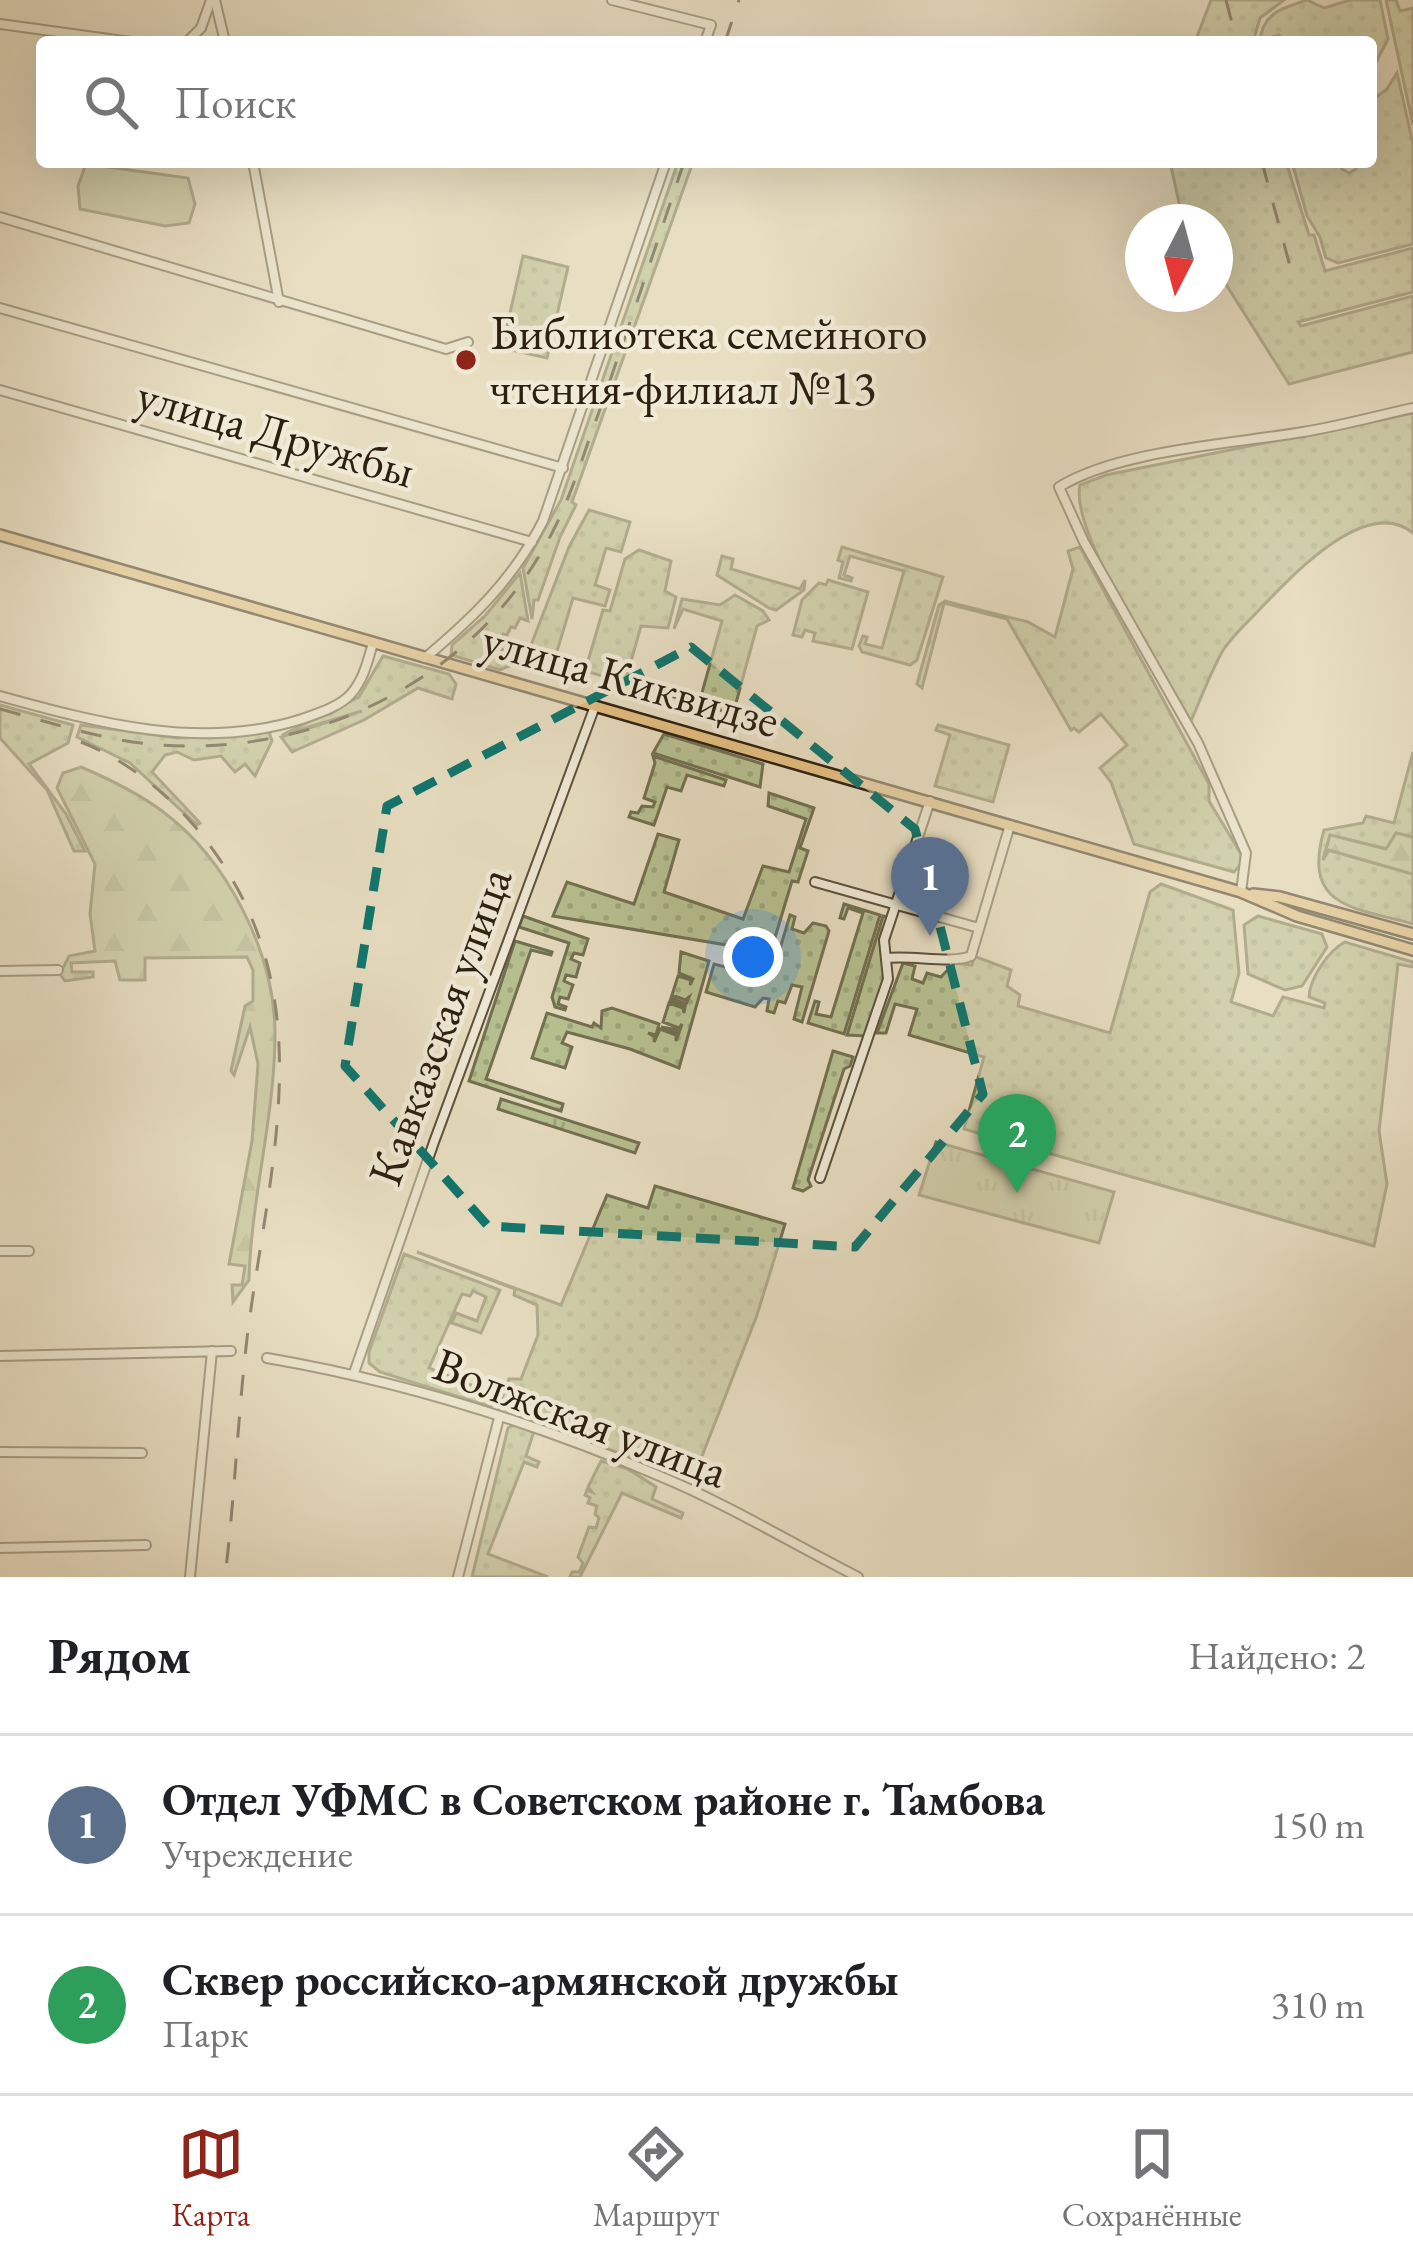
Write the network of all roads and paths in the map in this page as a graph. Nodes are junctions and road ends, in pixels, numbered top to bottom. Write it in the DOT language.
graph roads {
  1 [pos="213,0"];
  2 [pos="612,0"];
  3 [pos="0,24"];
  4 [pos="80,36"];
  5 [pos="193,36"];
  6 [pos="223,36"];
  7 [pos="707,36"];
  8 [pos="254,168"];
  9 [pos="664,168"];
  10 [pos="0,217"];
  11 [pos="279,302"];
  12 [pos="0,308"];
  13 [pos="468,342"];
  14 [pos="0,390"];
  15 [pos="1413,408"];
  16 [pos="563,468"];
  17 [pos="0,535"];
  18 [pos="532,542"];
  19 [pos="374,643"];
  20 [pos="425,658"];
  21 [pos="0,696"];
  22 [pos="595,706"];
  23 [pos="930,801"];
  24 [pos="1010,825"];
  25 [pos="815,882"];
  26 [pos="1241,892"];
  27 [pos="895,905"];
  28 [pos="979,928"];
  29 [pos="1413,934"];
  30 [pos="1413,950"];
  31 [pos="886,958"];
  32 [pos="58,970"];
  33 [pos="0,971"];
  34 [pos="820,1178"];
  35 [pos="0,1251"];
  36 [pos="29,1251"];
  37 [pos="231,1351"];
  38 [pos="212,1352"];
  39 [pos="0,1356"];
  40 [pos="267,1358"];
  41 [pos="354,1372"];
  42 [pos="499,1418"];
  43 [pos="0,1452"];
  44 [pos="142,1453"];
  45 [pos="146,1545"];
  46 [pos="0,1548"];
  47 [pos="190,1577"];
  48 [pos="458,1577"];
  49 [pos="858,1577"];
  1 -- 5 [label="street"];
  1 -- 6 [label="street"];
  2 -- 7 [label="street"];
  3 -- 4 [label="street"];
  8 -- 11 [label="street"];
  9 -- 16 [label="street"];
  10 -- 11 [label="street"];
  11 -- 13 [label="street"];
  12 -- 16 [label="street"];
  14 -- 18 [label="street, улица Дружбы"];
  15 -- 26 [label="street"];
  16 -- 18 [label="street"];
  17 -- 19 [label="main road, улица Киквидзе"];
  18 -- 20 [label="street"];
  19 -- 20 [label="main road, улица Киквидзе"];
  19 -- 21 [label="street"];
  20 -- 22 [label="main road, улица Киквидзе"];
  22 -- 23 [label="main road, улица Киквидзе"];
  22 -- 41 [label="street, Кавказская улица"];
  23 -- 24 [label="main road, улица Киквидзе"];
  23 -- 27 [label="street"];
  24 -- 26 [label="main road, улица Киквидзе"];
  24 -- 28 [label="street"];
  25 -- 27 [label="street"];
  26 -- 29 [label="main road"];
  26 -- 30 [label="main road"];
  27 -- 28 [label="street"];
  27 -- 31 [label="street"];
  28 -- 31 [label="street"];
  31 -- 34 [label="street"];
  32 -- 33 [label="street"];
  35 -- 36 [label="street"];
  37 -- 38 [label="street"];
  38 -- 39 [label="street"];
  38 -- 47 [label="street"];
  40 -- 41 [label="street, Волжская улица"];
  41 -- 42 [label="street, Волжская улица"];
  42 -- 48 [label="street"];
  42 -- 49 [label="street, Волжская улица"];
  43 -- 44 [label="street"];
  45 -- 46 [label="street"];
}
